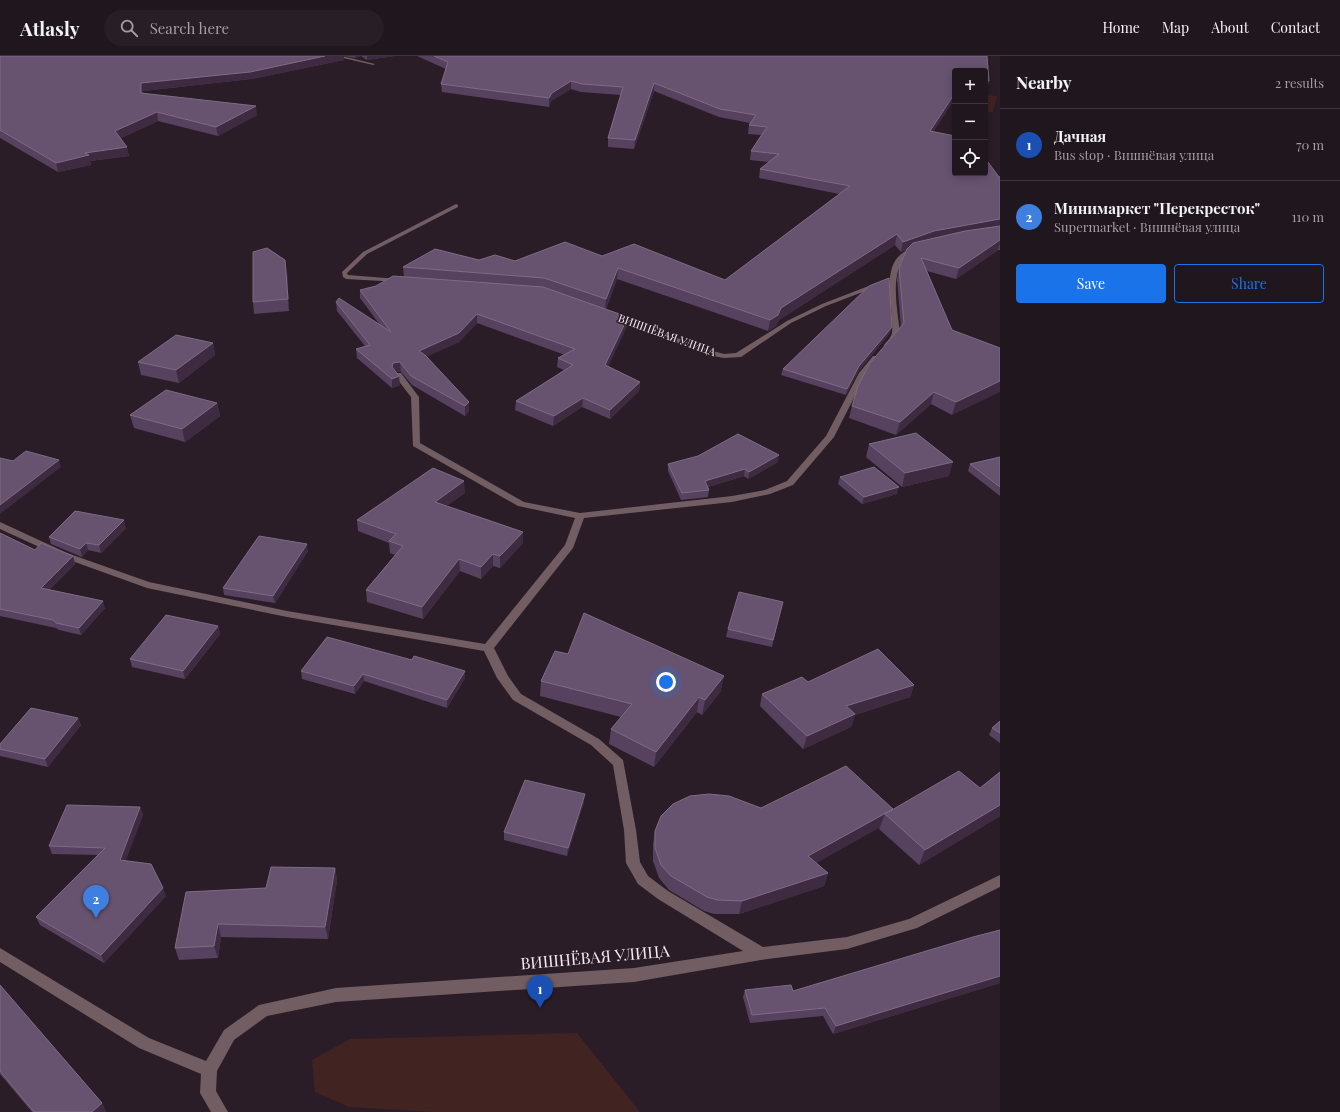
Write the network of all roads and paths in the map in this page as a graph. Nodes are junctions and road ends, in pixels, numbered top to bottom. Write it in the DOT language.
graph roads {
  1 [pos="337,56"];
  2 [pos="373,64"];
  3 [pos="456,206"];
  4 [pos="923,247"];
  5 [pos="892,278"];
  6 [pos="404,282"];
  7 [pos="608,314"];
  8 [pos="398,375"];
  9 [pos="580,516"];
  10 [pos="0,524"];
  11 [pos="488,648"];
  12 [pos="1000,881"];
  13 [pos="0,954"];
  14 [pos="761,954"];
  15 [pos="209,1070"];
  16 [pos="220,1112"];
  1 -- 2 [label="street"];
  3 -- 6 [label="street"];
  4 -- 5 [label="street"];
  5 -- 7 [label="street, ВИШНЁВАЯ УЛИЦА"];
  5 -- 9 [label="street"];
  8 -- 9 [label="street"];
  9 -- 11 [label="street"];
  10 -- 11 [label="street"];
  11 -- 14 [label="street"];
  12 -- 14 [label="street, ВИШНЁВАЯ УЛИЦА"];
  13 -- 15 [label="street"];
  14 -- 15 [label="street, ВИШНЁВАЯ УЛИЦА"];
  15 -- 16 [label="street"];
}
